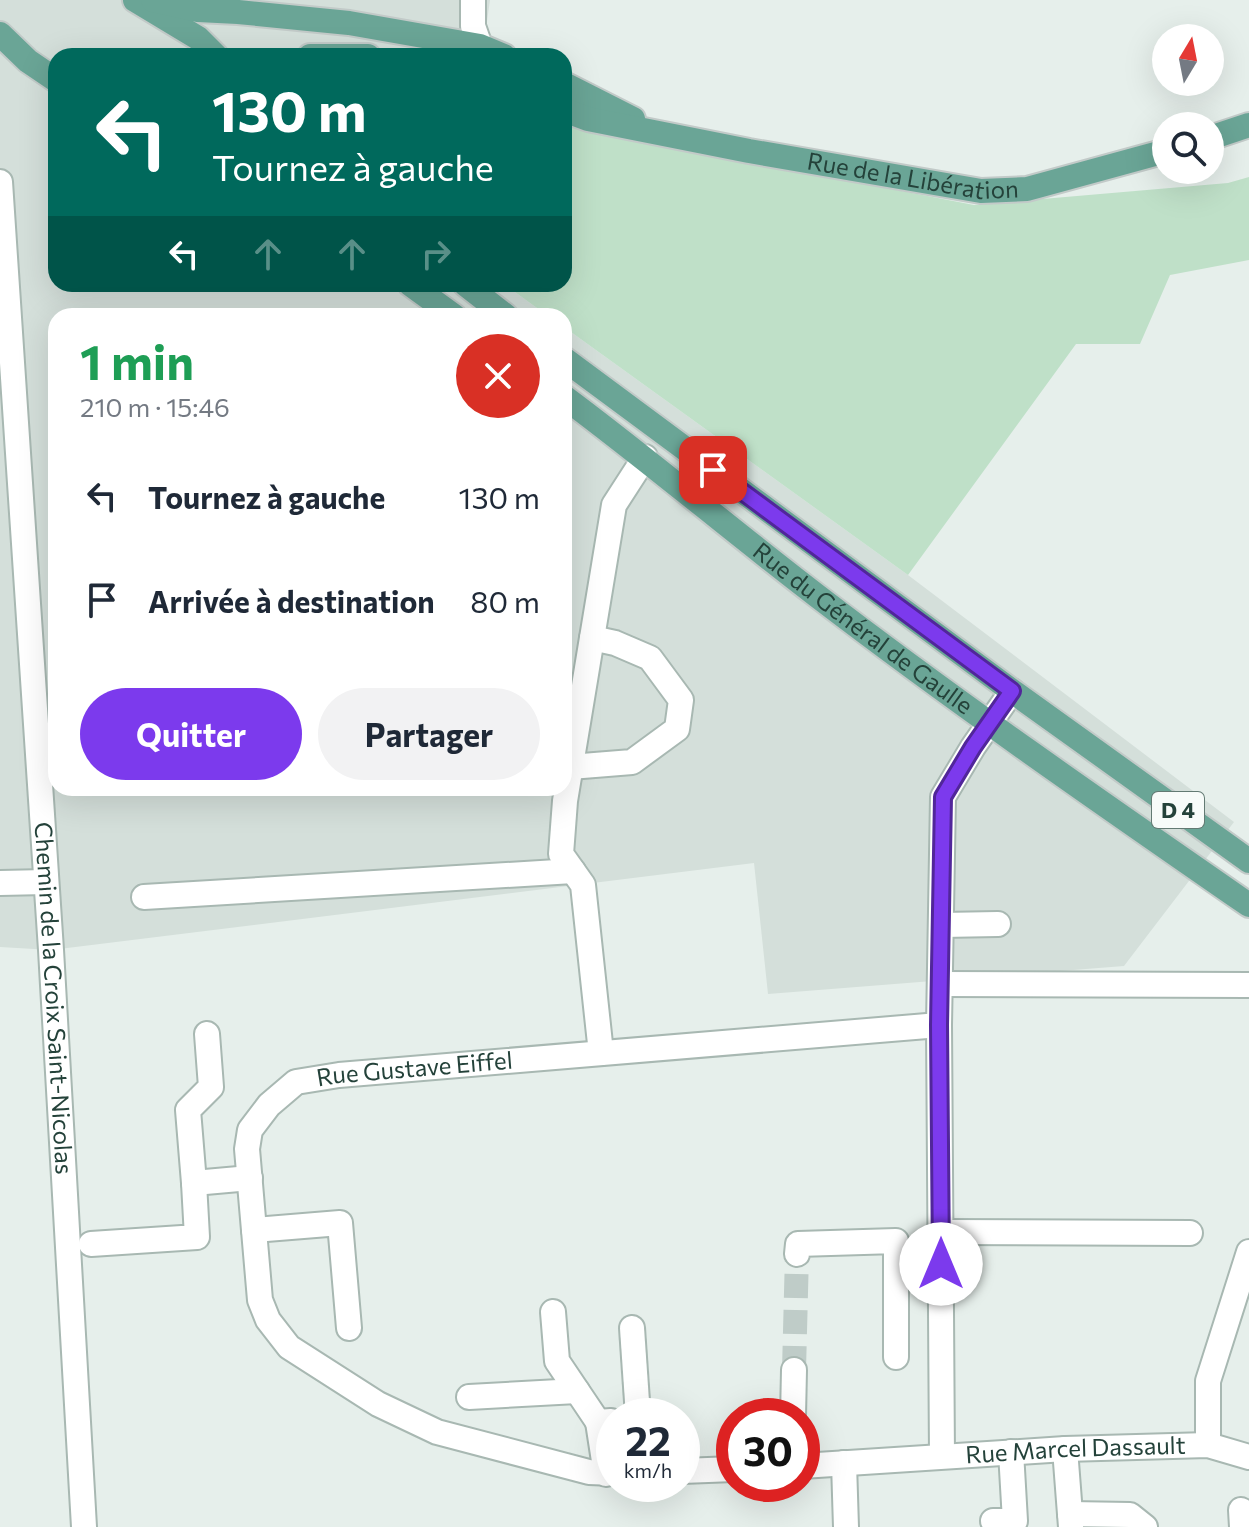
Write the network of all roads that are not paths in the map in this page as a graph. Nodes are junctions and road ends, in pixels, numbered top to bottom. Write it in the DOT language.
graph roads {
  1 [pos="135,0"];
  2 [pos="153,0"];
  3 [pos="473,0"];
  4 [pos="0,34"];
  5 [pos="208,48"];
  6 [pos="465,48"];
  7 [pos="478,48"];
  8 [pos="0,54"];
  9 [pos="28,61"];
  10 [pos="48,66"];
  11 [pos="48,75"];
  12 [pos="572,88"];
  13 [pos="572,113"];
  14 [pos="1249,125"];
  15 [pos="656,132"];
  16 [pos="1224,133"];
  17 [pos="1152,155"];
  18 [pos="0,182"];
  19 [pos="2,241"];
  20 [pos="421,292"];
  21 [pos="475,292"];
  22 [pos="443,308"];
  23 [pos="496,308"];
  24 [pos="572,365"];
  25 [pos="572,403"];
  26 [pos="645,457"];
  27 [pos="592,638"];
  28 [pos="1012,691"];
  29 [pos="989,723"];
  30 [pos="572,755"];
  31 [pos="572,767"];
  32 [pos="567,796"];
  33 [pos="1249,861"];
  34 [pos="573,871"];
  35 [pos="46,882"];
  36 [pos="0,883"];
  37 [pos="144,897"];
  38 [pos="1249,905"];
  39 [pos="998,924"];
  40 [pos="942,925"];
  41 [pos="941,984"];
  42 [pos="1249,985"];
  43 [pos="939,1025"];
  44 [pos="207,1034"];
  45 [pos="601,1053"];
  46 [pos="250,1178"];
  47 [pos="194,1183"];
  48 [pos="254,1230"];
  49 [pos="941,1232"];
  50 [pos="1190,1233"];
  51 [pos="91,1244"];
  52 [pos="1249,1252"];
  53 [pos="797,1254"];
  54 [pos="553,1312"];
  55 [pos="349,1328"];
  56 [pos="632,1328"];
  57 [pos="896,1357"];
  58 [pos="794,1370"];
  59 [pos="577,1391"];
  60 [pos="469,1397"];
  61 [pos="637,1398"];
  62 [pos="793,1398"];
  63 [pos="596,1411"];
  64 [pos="1208,1445"];
  65 [pos="1065,1449"];
  66 [pos="1011,1452"];
  67 [pos="942,1456"];
  68 [pos="1249,1457"];
  69 [pos="844,1463"];
  70 [pos="820,1465"];
  71 [pos="596,1473"];
  72 [pos="1249,1515"];
  73 [pos="1070,1520"];
  74 [pos="993,1521"];
  75 [pos="84,1527"];
  76 [pos="846,1527"];
  77 [pos="1145,1527"];
  78 [pos="1242,1527"];
  1 -- 5 [label="main road"];
  2 -- 6 [label="main road"];
  3 -- 7 [label="street"];
  4 -- 9 [label="main road"];
  8 -- 9 [label="main road"];
  9 -- 10 [label="main road"];
  9 -- 11 [label="main road"];
  12 -- 15 [label="main road, Rue de la Libération"];
  13 -- 15 [label="main road, Rue de la Libération"];
  14 -- 16 [label="main road"];
  15 -- 17 [label="main road, Rue de la Libération"];
  18 -- 19 [label="street, Chemin de la Croix Saint-Nicolas"];
  19 -- 35 [label="street, Chemin de la Croix Saint-Nicolas"];
  20 -- 22 [label="main road"];
  21 -- 23 [label="main road"];
  24 -- 28 [label="main road, Rue du Général de Gaulle / D 4"];
  25 -- 26 [label="main road, Rue du Général de Gaulle / D 4"];
  26 -- 27 [label="street"];
  26 -- 29 [label="main road, Rue du Général de Gaulle / D 4"];
  27 -- 30 [label="street"];
  27 -- 31 [label="street"];
  28 -- 29 [label="street"];
  28 -- 33 [label="main road, Rue du Général de Gaulle / D 4"];
  29 -- 38 [label="main road, Rue du Général de Gaulle / D 4"];
  29 -- 40 [label="street"];
  32 -- 34 [label="street"];
  34 -- 37 [label="street"];
  34 -- 45 [label="street"];
  35 -- 36 [label="street"];
  35 -- 75 [label="street, Chemin de la Croix Saint-Nicolas"];
  39 -- 40 [label="street"];
  40 -- 41 [label="street"];
  41 -- 42 [label="street"];
  41 -- 43 [label="street"];
  43 -- 45 [label="street, Rue Gustave Eiffel"];
  43 -- 49 [label="street"];
  44 -- 47 [label="street"];
  45 -- 46 [label="street, Rue Gustave Eiffel"];
  46 -- 47 [label="street"];
  46 -- 48 [label="street, Rue Gustave Eiffel"];
  47 -- 51 [label="street"];
  48 -- 55 [label="street"];
  48 -- 71 [label="street, Rue Gustave Eiffel"];
  49 -- 50 [label="street"];
  49 -- 67 [label="street"];
  52 -- 64 [label="street"];
  53 -- 57 [label="street"];
  54 -- 59 [label="street"];
  56 -- 61 [label="street"];
  58 -- 62 [label="street"];
  59 -- 60 [label="street"];
  59 -- 63 [label="street"];
  64 -- 65 [label="street, Rue Marcel Dassault"];
  64 -- 68 [label="street, Rue Marcel Dassault"];
  65 -- 66 [label="street, Rue Marcel Dassault"];
  65 -- 73 [label="street"];
  66 -- 67 [label="street, Rue Marcel Dassault"];
  66 -- 74 [label="street"];
  67 -- 69 [label="street"];
  69 -- 70 [label="street"];
  69 -- 76 [label="street"];
  72 -- 78 [label="street"];
  73 -- 77 [label="street"];
}
